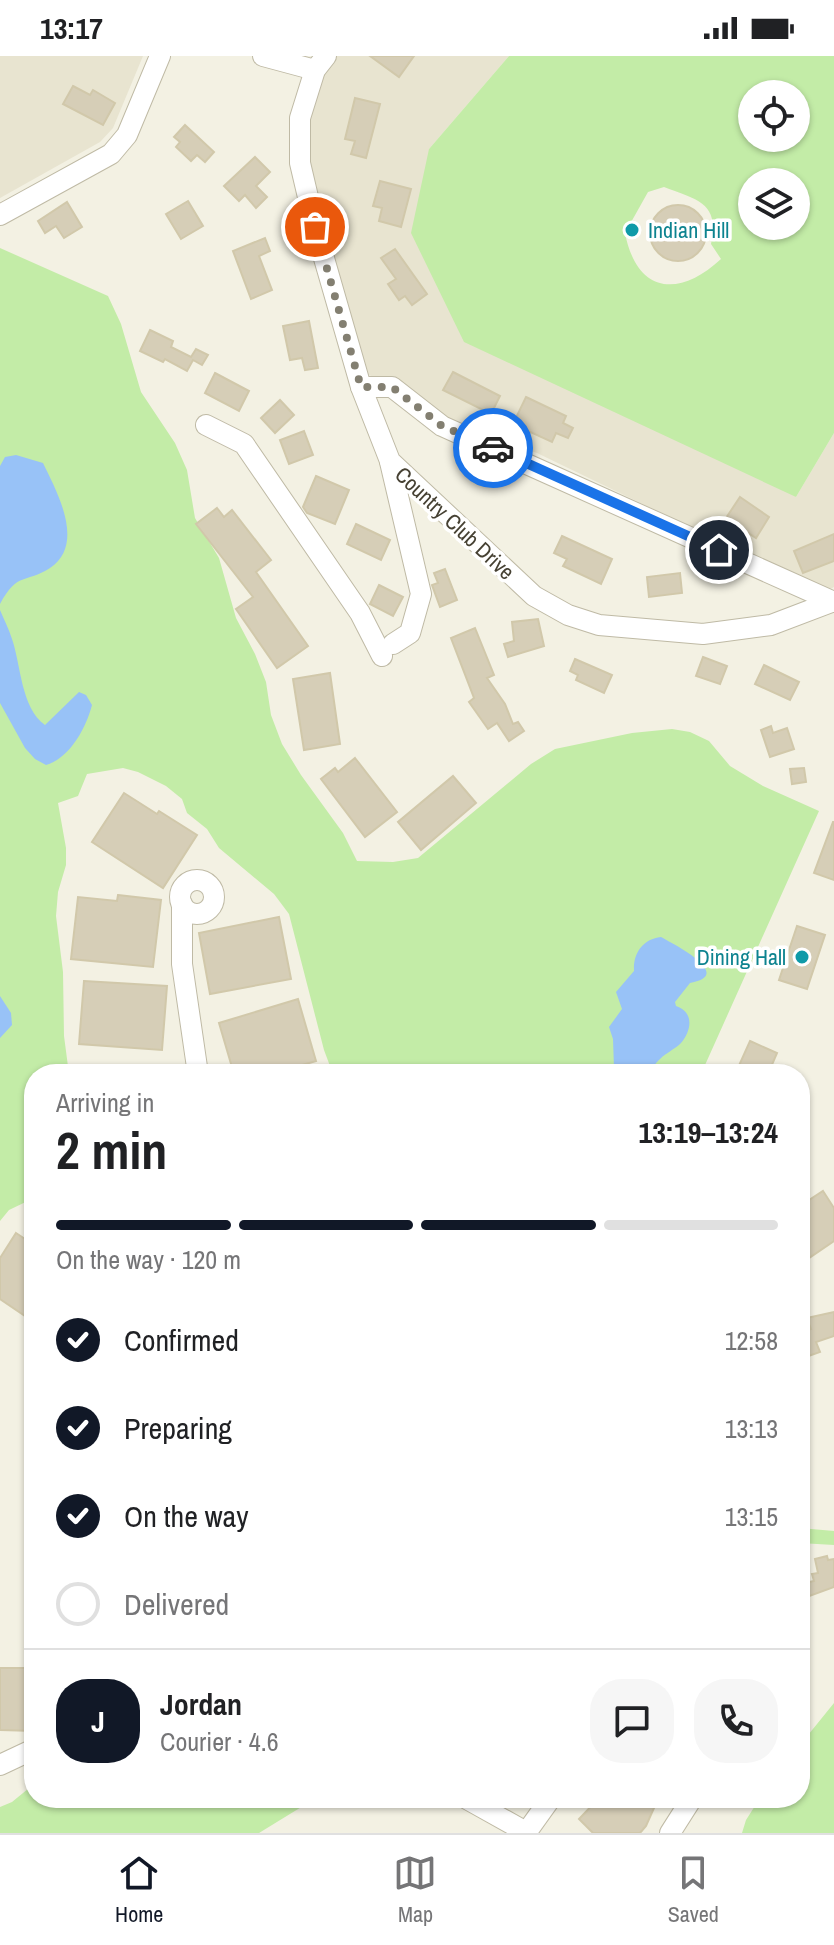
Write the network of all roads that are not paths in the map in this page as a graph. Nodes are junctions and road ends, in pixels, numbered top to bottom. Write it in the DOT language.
graph roads {
  1 [pos="160,56"];
  2 [pos="263,56"];
  3 [pos="320,63"];
  4 [pos="0,215"];
  5 [pos="361,387"];
  6 [pos="206,425"];
  7 [pos="390,461"];
  8 [pos="834,602"];
  9 [pos="182,904"];
  10 [pos="197,1064"];
  11 [pos="24,1754"];
  12 [pos="0,1765"];
  13 [pos="482,1808"];
  14 [pos="544,1808"];
  15 [pos="686,1808"];
  16 [pos="526,1833"];
  17 [pos="670,1833"];
  1 -- 4 [label="street"];
  2 -- 3 [label="street"];
  3 -- 5 [label="street, Country Club Drive"];
  5 -- 7 [label="street, Country Club Drive"];
  5 -- 8 [label="street"];
  6 -- 7 [label="street"];
  7 -- 8 [label="street, Country Club Drive"];
  9 -- 10 [label="street"];
  11 -- 12 [label="street"];
  13 -- 16 [label="street"];
  14 -- 16 [label="street"];
  15 -- 17 [label="street"];
}
